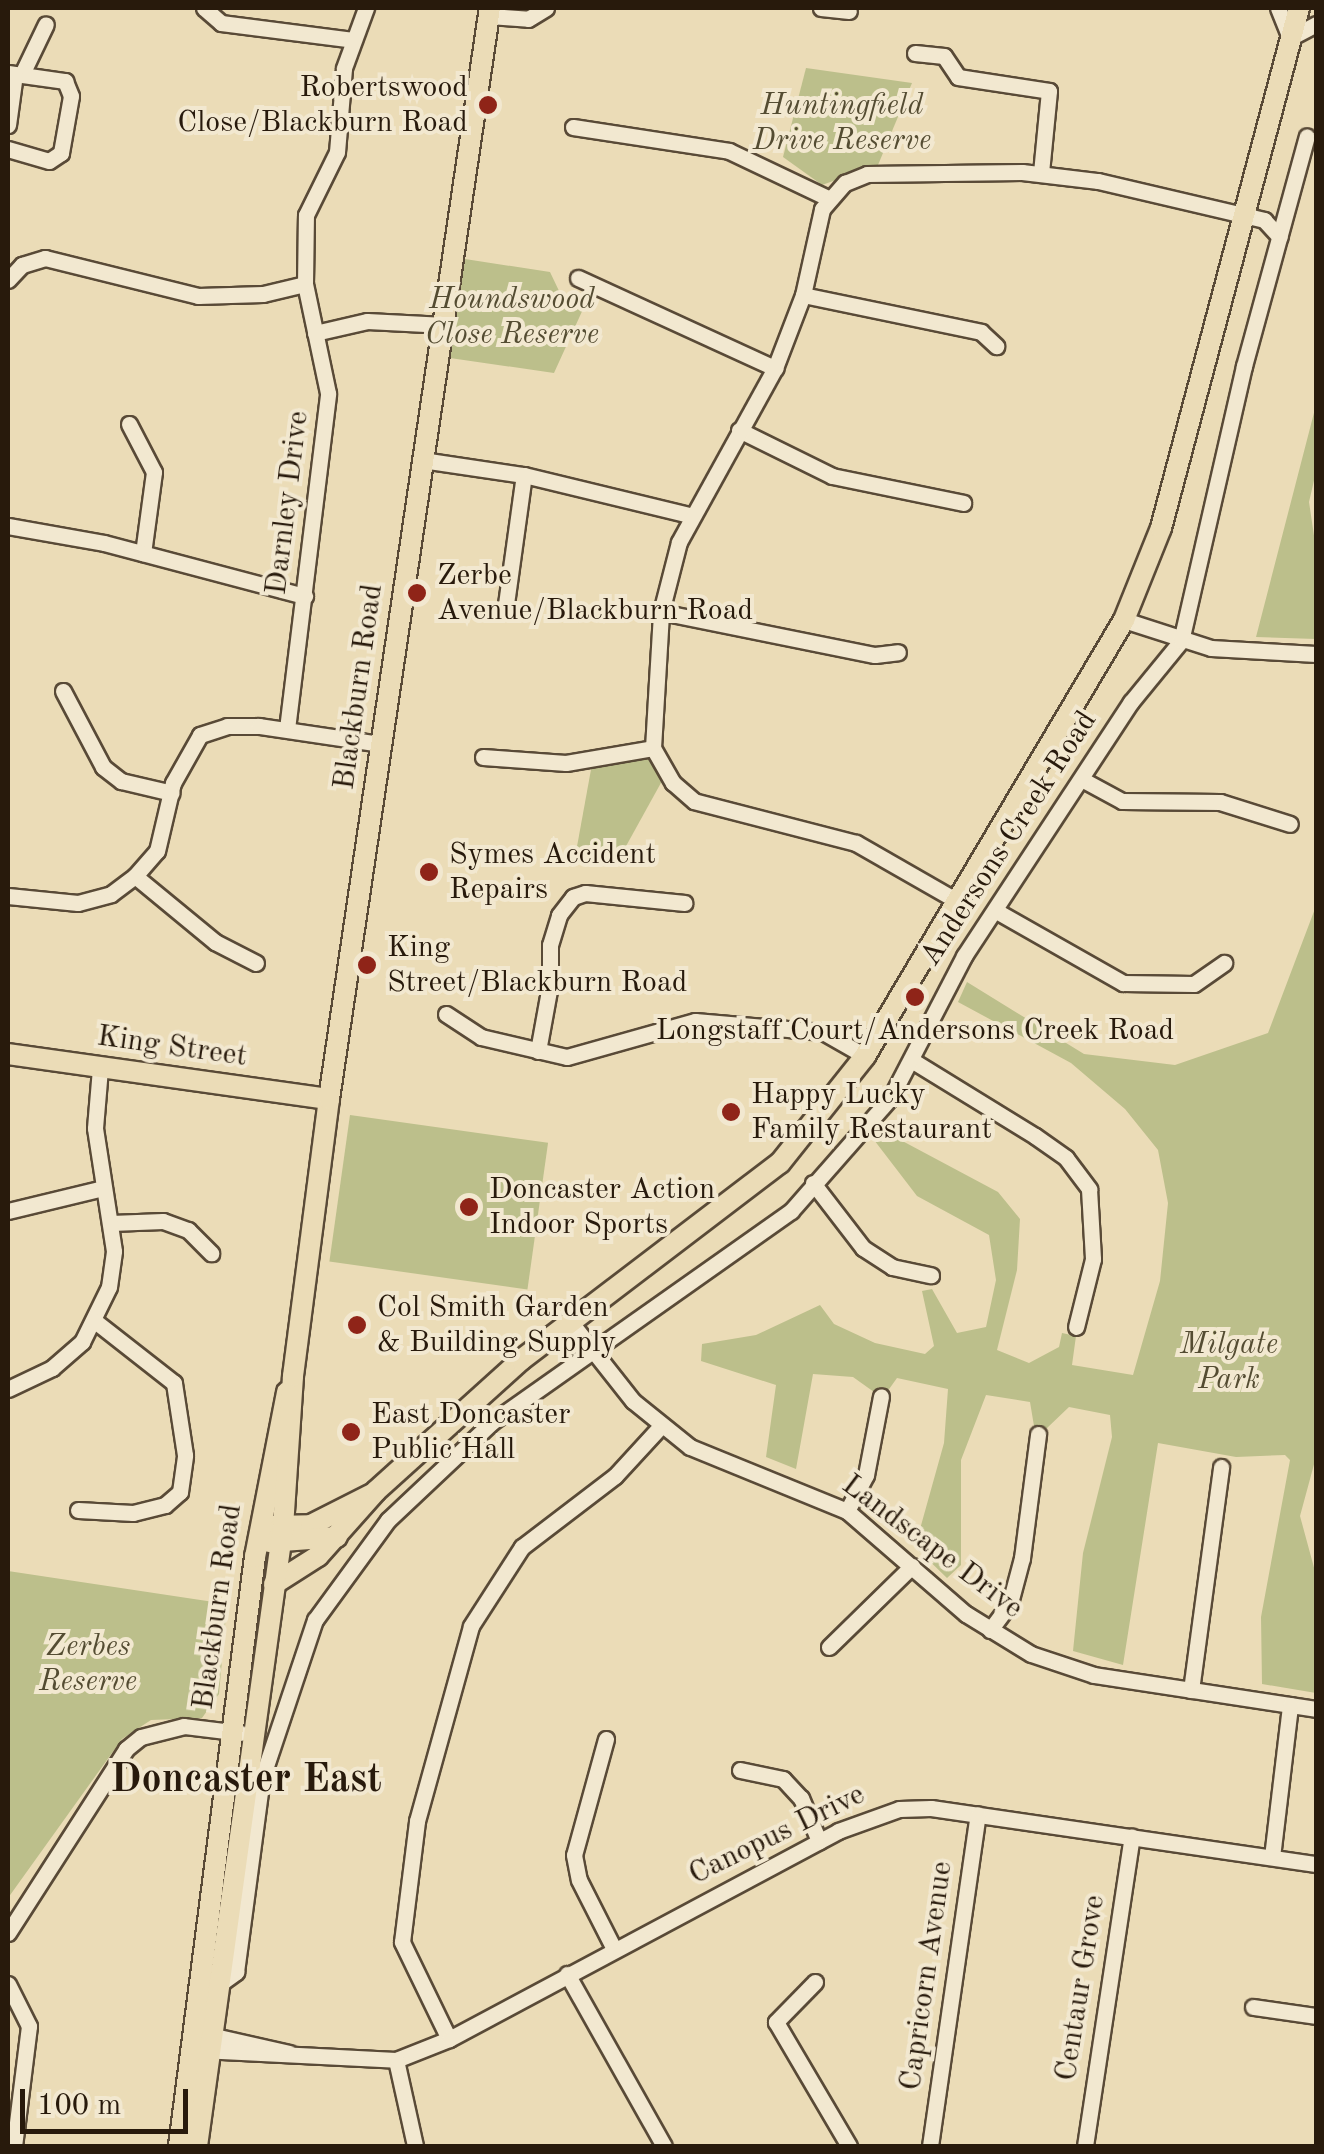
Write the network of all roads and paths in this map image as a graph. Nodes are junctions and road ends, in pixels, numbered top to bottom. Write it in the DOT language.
graph roads {
  1 [pos="204,8"];
  2 [pos="366,8"];
  3 [pos="546,8"];
  4 [pos="821,8"];
  5 [pos="1278,8"];
  6 [pos="1299,8"];
  7 [pos="490,12"];
  8 [pos="849,12"];
  9 [pos="46,24"];
  10 [pos="1316,24"];
  11 [pos="1290,38"];
  12 [pos="353,40"];
  13 [pos="915,53"];
  14 [pos="15,74"];
  15 [pos="8,126"];
  16 [pos="573,127"];
  17 [pos="1307,136"];
  18 [pos="8,149"];
  19 [pos="1041,173"];
  20 [pos="828,198"];
  21 [pos="1246,216"];
  22 [pos="1280,237"];
  23 [pos="578,278"];
  24 [pos="8,280"];
  25 [pos="305,284"];
  26 [pos="803,295"];
  27 [pos="444,325"];
  28 [pos="315,334"];
  29 [pos="996,346"];
  30 [pos="775,368"];
  31 [pos="129,424"];
  32 [pos="739,430"];
  33 [pos="422,460"];
  34 [pos="524,475"];
  35 [pos="963,504"];
  36 [pos="689,514"];
  37 [pos="8,526"];
  38 [pos="143,552"];
  39 [pos="305,596"];
  40 [pos="506,604"];
  41 [pos="662,612"];
  42 [pos="1124,620"];
  43 [pos="1180,641"];
  44 [pos="898,652"];
  45 [pos="1316,654"];
  46 [pos="63,691"];
  47 [pos="287,729"];
  48 [pos="381,744"];
  49 [pos="653,748"];
  50 [pos="483,757"];
  51 [pos="1085,781"];
  52 [pos="172,792"];
  53 [pos="1290,824"];
  54 [pos="135,876"];
  55 [pos="8,896"];
  56 [pos="959,902"];
  57 [pos="685,903"];
  58 [pos="998,912"];
  59 [pos="256,962"];
  60 [pos="1224,963"];
  61 [pos="446,1014"];
  62 [pos="538,1051"];
  63 [pos="8,1054"];
  64 [pos="866,1056"];
  65 [pos="913,1060"];
  66 [pos="100,1068"];
  67 [pos="329,1099"];
  68 [pos="813,1183"];
  69 [pos="103,1188"];
  70 [pos="8,1211"];
  71 [pos="111,1223"];
  72 [pos="211,1254"];
  73 [pos="931,1275"];
  74 [pos="569,1320"];
  75 [pos="95,1321"];
  76 [pos="1076,1327"];
  77 [pos="592,1352"];
  78 [pos="293,1376"];
  79 [pos="8,1389"];
  80 [pos="881,1396"];
  81 [pos="661,1426"];
  82 [pos="1038,1434"];
  83 [pos="1222,1467"];
  84 [pos="376,1491"];
  85 [pos="78,1510"];
  86 [pos="847,1511"];
  87 [pos="282,1536"];
  88 [pos="338,1536"];
  89 [pos="257,1541"];
  90 [pos="912,1566"];
  91 [pos="274,1584"];
  92 [pos="990,1630"];
  93 [pos="829,1647"];
  94 [pos="1190,1690"];
  95 [pos="1290,1705"];
  96 [pos="1316,1710"];
  97 [pos="240,1733"];
  98 [pos="606,1739"];
  99 [pos="740,1770"];
  100 [pos="978,1814"];
  101 [pos="1132,1837"];
  102 [pos="819,1841"];
  103 [pos="1272,1857"];
  104 [pos="1316,1864"];
  105 [pos="8,1933"];
  106 [pos="614,1949"];
  107 [pos="566,1974"];
  108 [pos="815,1982"];
  109 [pos="8,1984"];
  110 [pos="217,1986"];
  111 [pos="1253,2006"];
  112 [pos="1316,2016"];
  113 [pos="449,2039"];
  114 [pos="200,2042"];
  115 [pos="396,2060"];
  116 [pos="188,2143"];
  117 [pos="14,2146"];
  118 [pos="416,2146"];
  119 [pos="664,2146"];
  120 [pos="848,2146"];
  121 [pos="930,2146"];
  122 [pos="1085,2146"];
  1 -- 12 [label="street"];
  2 -- 12 [label="street, Darnley Drive"];
  3 -- 7 [label="street"];
  4 -- 8 [label="street"];
  5 -- 11 [label="street"];
  6 -- 11 [label="main road, Andersons Creek Road"];
  7 -- 27 [label="main road, Blackburn Road"];
  9 -- 14 [label="street"];
  10 -- 11 [label="street"];
  11 -- 21 [label="main road, Andersons Creek Road"];
  12 -- 25 [label="street, Darnley Drive"];
  13 -- 19 [label="street"];
  14 -- 15 [label="street"];
  14 -- 18 [label="street"];
  16 -- 20 [label="street"];
  17 -- 22 [label="street, Andersons Creek Road"];
  19 -- 20 [label="street"];
  19 -- 21 [label="street"];
  20 -- 26 [label="street"];
  21 -- 22 [label="street"];
  21 -- 42 [label="main road, Andersons Creek Road"];
  22 -- 43 [label="street, Andersons Creek Road"];
  23 -- 30 [label="street"];
  24 -- 25 [label="street"];
  25 -- 28 [label="street, Darnley Drive"];
  26 -- 29 [label="street"];
  26 -- 30 [label="street"];
  27 -- 28 [label="street"];
  27 -- 33 [label="main road, Blackburn Road"];
  28 -- 39 [label="street, Darnley Drive"];
  30 -- 32 [label="street"];
  31 -- 38 [label="street"];
  32 -- 35 [label="street"];
  32 -- 36 [label="street"];
  33 -- 34 [label="street"];
  33 -- 48 [label="main road, Blackburn Road"];
  34 -- 36 [label="street"];
  34 -- 40 [label="street"];
  36 -- 41 [label="street"];
  37 -- 38 [label="street"];
  38 -- 39 [label="street"];
  39 -- 47 [label="street, Darnley Drive"];
  41 -- 44 [label="street"];
  41 -- 49 [label="street"];
  42 -- 43 [label="street"];
  42 -- 56 [label="main road, Andersons Creek Road"];
  43 -- 45 [label="street"];
  43 -- 51 [label="street, Andersons Creek Road"];
  46 -- 52 [label="street"];
  47 -- 48 [label="street"];
  47 -- 52 [label="street"];
  48 -- 67 [label="main road, Blackburn Road"];
  49 -- 50 [label="street"];
  49 -- 56 [label="street"];
  51 -- 53 [label="street"];
  51 -- 58 [label="street, Andersons Creek Road"];
  52 -- 54 [label="street"];
  54 -- 55 [label="street"];
  54 -- 59 [label="street"];
  56 -- 64 [label="main road, Andersons Creek Road"];
  57 -- 62 [label="street"];
  58 -- 60 [label="street"];
  58 -- 65 [label="street, Andersons Creek Road"];
  61 -- 62 [label="street"];
  62 -- 64 [label="street"];
  63 -- 66 [label="main road, King Street"];
  64 -- 74 [label="main road, Andersons Creek Road"];
  65 -- 68 [label="street, Andersons Creek Road"];
  65 -- 76 [label="street"];
  66 -- 67 [label="main road, King Street"];
  66 -- 69 [label="street"];
  67 -- 78 [label="main road, Blackburn Road"];
  68 -- 73 [label="street"];
  68 -- 77 [label="street, Andersons Creek Road"];
  69 -- 70 [label="street"];
  69 -- 71 [label="street"];
  71 -- 72 [label="street"];
  71 -- 75 [label="street"];
  74 -- 77 [label="street, Landscape Drive"];
  74 -- 84 [label="main road, Andersons Creek Road"];
  75 -- 79 [label="street"];
  75 -- 85 [label="street"];
  77 -- 81 [label="street, Landscape Drive"];
  77 -- 110 [label="street, Andersons Creek Road"];
  78 -- 87 [label="main road, Blackburn Road"];
  78 -- 89 [label="main road, Blackburn Road"];
  80 -- 86 [label="street"];
  81 -- 86 [label="street, Landscape Drive"];
  81 -- 113 [label="street"];
  82 -- 92 [label="street"];
  83 -- 94 [label="street"];
  84 -- 87 [label="main road, Andersons Creek Road"];
  84 -- 88 [label="main road, Andersons Creek Road"];
  86 -- 90 [label="street, Landscape Drive"];
  87 -- 88 [label="main road, Andersons Creek Road"];
  87 -- 89 [label="main road, Andersons Creek Road"];
  87 -- 91 [label="main road, Blackburn Road"];
  88 -- 91 [label="main road"];
  89 -- 97 [label="main road, Blackburn Road"];
  90 -- 92 [label="street, Landscape Drive"];
  90 -- 93 [label="street"];
  91 -- 97 [label="main road, Blackburn Road"];
  92 -- 94 [label="street, Landscape Drive"];
  94 -- 95 [label="street, Landscape Drive"];
  95 -- 96 [label="street, Landscape Drive"];
  95 -- 103 [label="street"];
  97 -- 105 [label="street"];
  97 -- 110 [label="main road, Blackburn Road"];
  97 -- 114 [label="main road, Blackburn Road"];
  98 -- 106 [label="street"];
  99 -- 102 [label="street"];
  100 -- 101 [label="street, Canopus Drive"];
  100 -- 102 [label="street, Canopus Drive"];
  100 -- 121 [label="street, Capricorn Avenue"];
  101 -- 103 [label="street, Canopus Drive"];
  101 -- 122 [label="street, Centaur Grove"];
  102 -- 106 [label="street, Canopus Drive"];
  103 -- 104 [label="street, Canopus Drive"];
  106 -- 107 [label="street, Canopus Drive"];
  107 -- 113 [label="street, Canopus Drive"];
  107 -- 119 [label="street"];
  108 -- 120 [label="street"];
  109 -- 117 [label="street"];
  110 -- 114 [label="main road, Blackburn Road"];
  111 -- 112 [label="street"];
  113 -- 115 [label="street, Canopus Drive"];
  114 -- 115 [label="street, Canopus Drive"];
  114 -- 116 [label="main road, Blackburn Road"];
  115 -- 118 [label="street"];
}
